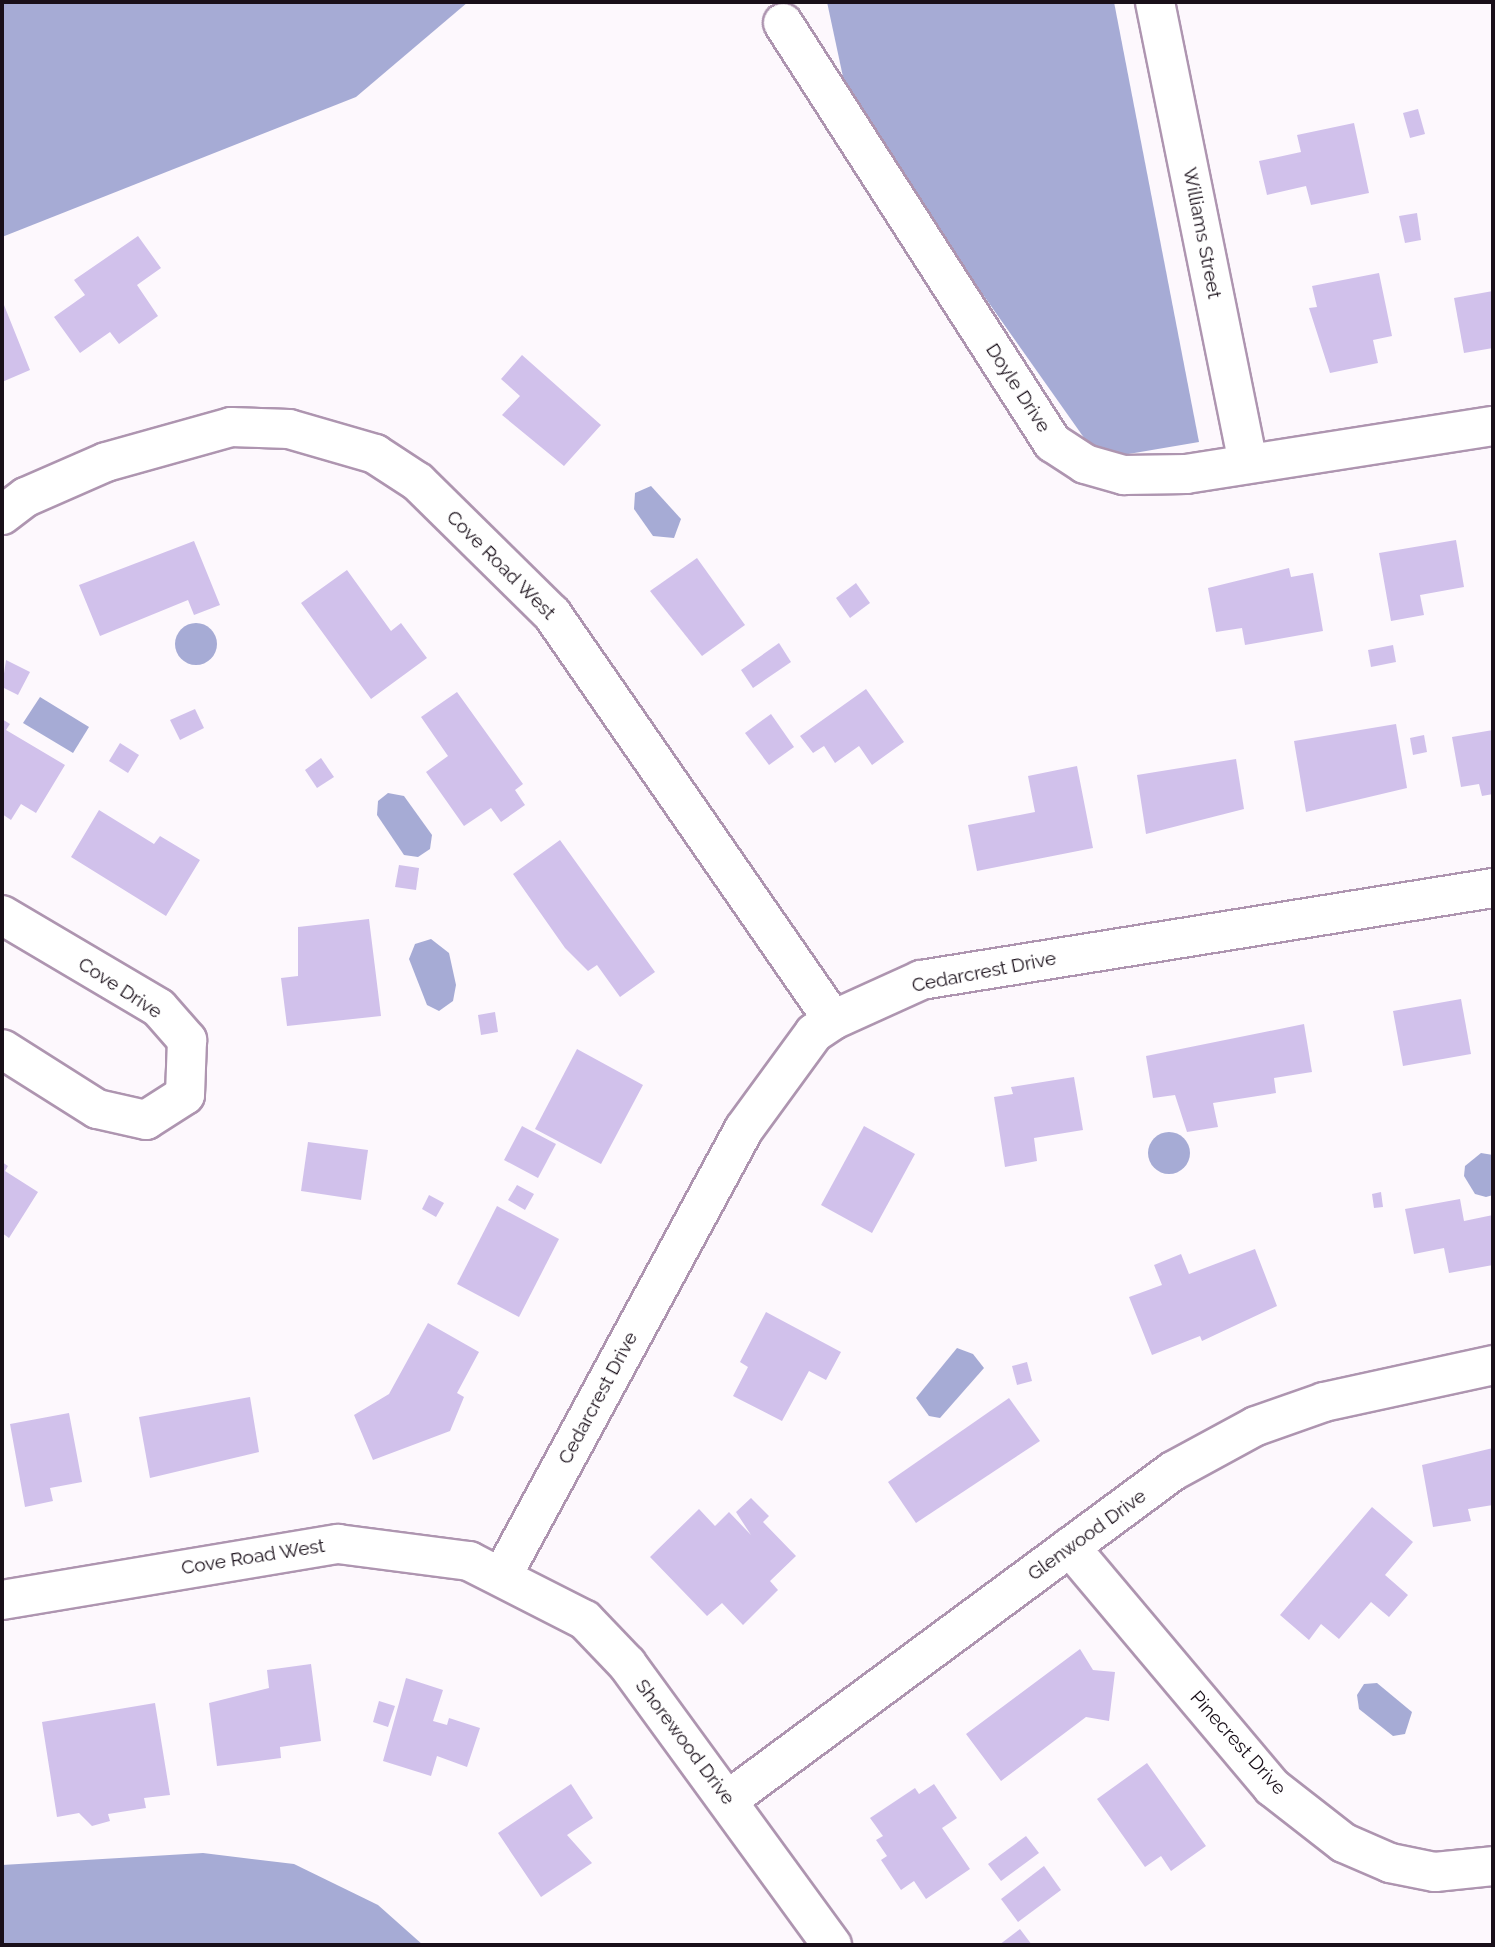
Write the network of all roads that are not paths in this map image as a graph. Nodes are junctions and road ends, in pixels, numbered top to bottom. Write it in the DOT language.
graph roads {
  1 [pos="1155,2"];
  2 [pos="783,23"];
  3 [pos="1493,426"];
  4 [pos="1248,463"];
  5 [pos="2,515"];
  6 [pos="1493,888"];
  7 [pos="2,915"];
  8 [pos="833,1020"];
  9 [pos="2,1049"];
  10 [pos="1493,1365"];
  11 [pos="1070,1547"];
  12 [pos="502,1576"];
  13 [pos="2,1600"];
  14 [pos="728,1800"];
  15 [pos="1493,1866"];
  16 [pos="832,1945"];
  1 -- 4 [label="street, Williams Street"];
  2 -- 4 [label="street, Doyle Drive"];
  3 -- 4 [label="street, Doyle Drive"];
  5 -- 8 [label="street, Cove Road West"];
  6 -- 8 [label="street, Cedarcrest Drive"];
  7 -- 9 [label="street, Cove Drive"];
  8 -- 12 [label="street, Cedarcrest Drive"];
  10 -- 11 [label="street, Glenwood Drive"];
  11 -- 14 [label="street, Glenwood Drive"];
  11 -- 15 [label="street, Pinecrest Drive"];
  12 -- 13 [label="street, Cove Road West"];
  12 -- 14 [label="street, Shorewood Drive"];
  14 -- 16 [label="street, Shorewood Drive"];
}
